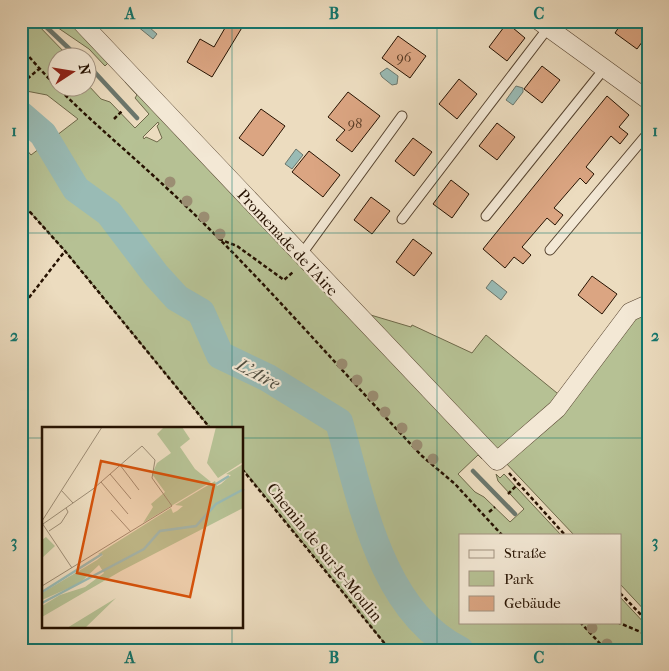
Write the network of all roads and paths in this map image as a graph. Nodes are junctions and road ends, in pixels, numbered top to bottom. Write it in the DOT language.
graph roads {
  1 [pos="80,21"];
  2 [pos="543,24"];
  3 [pos="21,47"];
  4 [pos="39,69"];
  5 [pos="604,69"];
  6 [pos="23,90"];
  7 [pos="648,100"];
  8 [pos="122,111"];
  9 [pos="402,116"];
  10 [pos="114,119"];
  11 [pos="648,133"];
  12 [pos="21,202"];
  13 [pos="486,216"];
  14 [pos="402,219"];
  15 [pos="216,238"];
  16 [pos="550,250"];
  17 [pos="65,251"];
  18 [pos="301,255"];
  19 [pos="293,272"];
  20 [pos="648,304"];
  21 [pos="21,308"];
  22 [pos="209,427"];
  23 [pos="497,461"];
  24 [pos="244,470"];
  25 [pos="518,484"];
  26 [pos="508,494"];
  27 [pos="495,507"];
  28 [pos="489,512"];
  29 [pos="564,533"];
  30 [pos="501,534"];
  31 [pos="622,595"];
  32 [pos="648,622"];
  33 [pos="582,624"];
  34 [pos="622,624"];
  35 [pos="648,635"];
  36 [pos="390,650"];
  37 [pos="606,650"];
  1 -- 18 [label="street, Promenade de l'Aire"];
  2 -- 5 [label="street"];
  2 -- 14 [label="lane"];
  3 -- 4 [label="path"];
  4 -- 6 [label="path"];
  4 -- 15 [label="path"];
  5 -- 7 [label="street"];
  5 -- 13 [label="lane"];
  8 -- 10 [label="path"];
  9 -- 18 [label="lane"];
  11 -- 16 [label="lane"];
  12 -- 17 [label="path"];
  15 -- 19 [label="path"];
  15 -- 30 [label="path"];
  17 -- 21 [label="path"];
  17 -- 22 [label="path"];
  18 -- 23 [label="street, Promenade de l'Aire"];
  20 -- 23 [label="street"];
  23 -- 25 [label="path"];
  24 -- 36 [label="path, Chemin de Sur-le-Moulin"];
  25 -- 26 [label="path"];
  25 -- 29 [label="path"];
  27 -- 28 [label="path"];
  31 -- 32 [label="path"];
  33 -- 37 [label="path"];
  34 -- 35 [label="path"];
}
